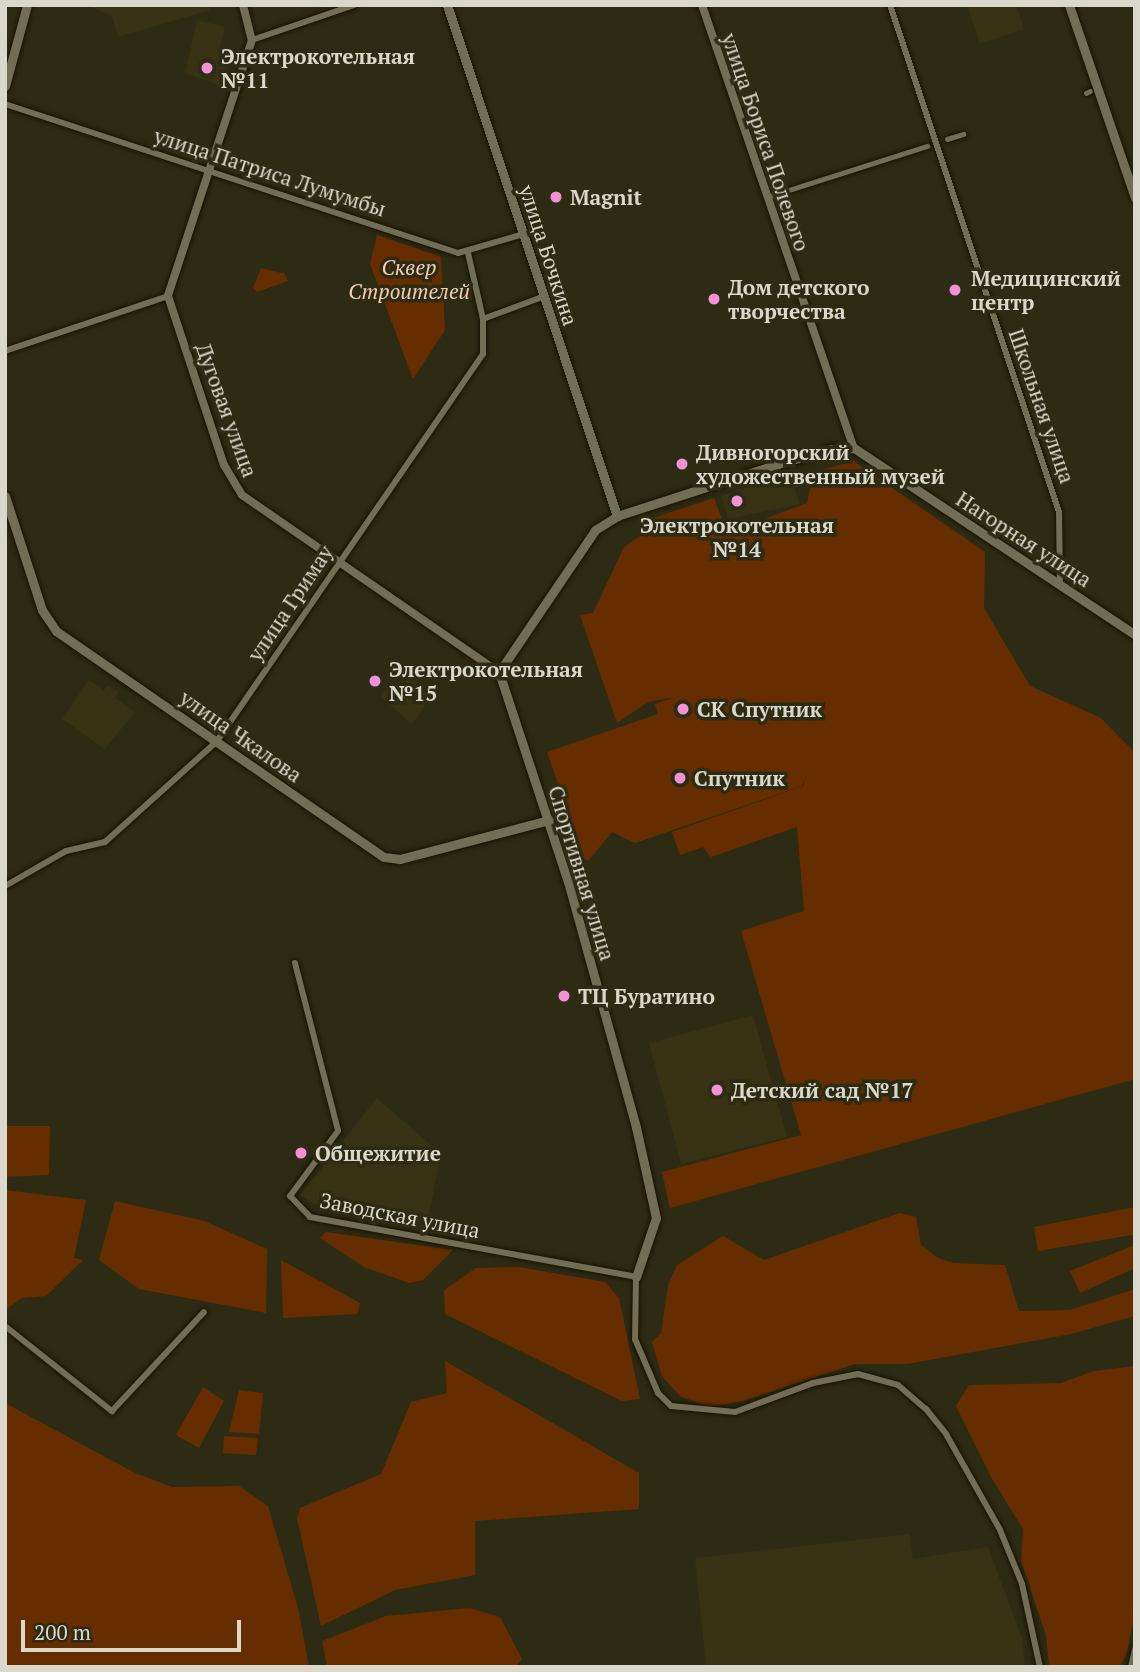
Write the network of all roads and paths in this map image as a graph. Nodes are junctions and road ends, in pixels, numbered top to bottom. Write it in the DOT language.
graph roads {
  1 [pos="27,5"];
  2 [pos="243,5"];
  3 [pos="354,5"];
  4 [pos="447,5"];
  5 [pos="702,5"];
  6 [pos="890,5"];
  7 [pos="1069,5"];
  8 [pos="252,40"];
  9 [pos="5,86"];
  10 [pos="5,104"];
  11 [pos="963,134"];
  12 [pos="947,139"];
  13 [pos="927,146"];
  14 [pos="210,170"];
  15 [pos="766,198"];
  16 [pos="1135,198"];
  17 [pos="524,234"];
  18 [pos="468,253"];
  19 [pos="168,296"];
  20 [pos="545,296"];
  21 [pos="483,319"];
  22 [pos="5,351"];
  23 [pos="854,448"];
  24 [pos="5,496"];
  25 [pos="617,516"];
  26 [pos="340,561"];
  27 [pos="1060,582"];
  28 [pos="1135,635"];
  29 [pos="499,671"];
  30 [pos="217,741"];
  31 [pos="549,820"];
  32 [pos="5,886"];
  33 [pos="295,963"];
  34 [pos="636,1277"];
  35 [pos="204,1312"];
  36 [pos="5,1326"];
  37 [pos="1135,1649"];
  38 [pos="1040,1667"];
  39 [pos="1131,1667"];
  1 -- 9 [label="main road"];
  2 -- 8 [label="street"];
  3 -- 8 [label="street"];
  4 -- 17 [label="main road, улица Бочкина"];
  5 -- 15 [label="street, улица Бориса Полевого"];
  6 -- 27 [label="street, Школьная улица"];
  7 -- 16 [label="main road"];
  8 -- 14 [label="street"];
  10 -- 14 [label="street, улица Патриса Лумумбы"];
  11 -- 12 [label="street"];
  13 -- 15 [label="street"];
  14 -- 18 [label="street, улица Патриса Лумумбы"];
  14 -- 19 [label="street"];
  15 -- 23 [label="street, улица Бориса Полевого"];
  17 -- 18 [label="street"];
  17 -- 20 [label="main road, улица Бочкина"];
  18 -- 21 [label="street, улица Гримау"];
  19 -- 22 [label="street"];
  19 -- 26 [label="street, Дуговая улица"];
  20 -- 21 [label="street"];
  20 -- 25 [label="main road, улица Бочкина"];
  21 -- 26 [label="street, улица Гримау"];
  23 -- 25 [label="main road"];
  23 -- 27 [label="main road, Нагорная улица"];
  24 -- 30 [label="main road, улица Чкалова"];
  25 -- 29 [label="main road"];
  26 -- 29 [label="street, Дуговая улица"];
  26 -- 30 [label="street, улица Гримау"];
  27 -- 28 [label="main road, Нагорная улица"];
  29 -- 31 [label="main road, Спортивная улица"];
  30 -- 31 [label="main road, улица Чкалова"];
  30 -- 32 [label="street, улица Гримау"];
  31 -- 34 [label="main road, Спортивная улица"];
  33 -- 34 [label="street, Заводская улица"];
  34 -- 38 [label="street"];
  35 -- 36 [label="street"];
  37 -- 39 [label="street"];
}
